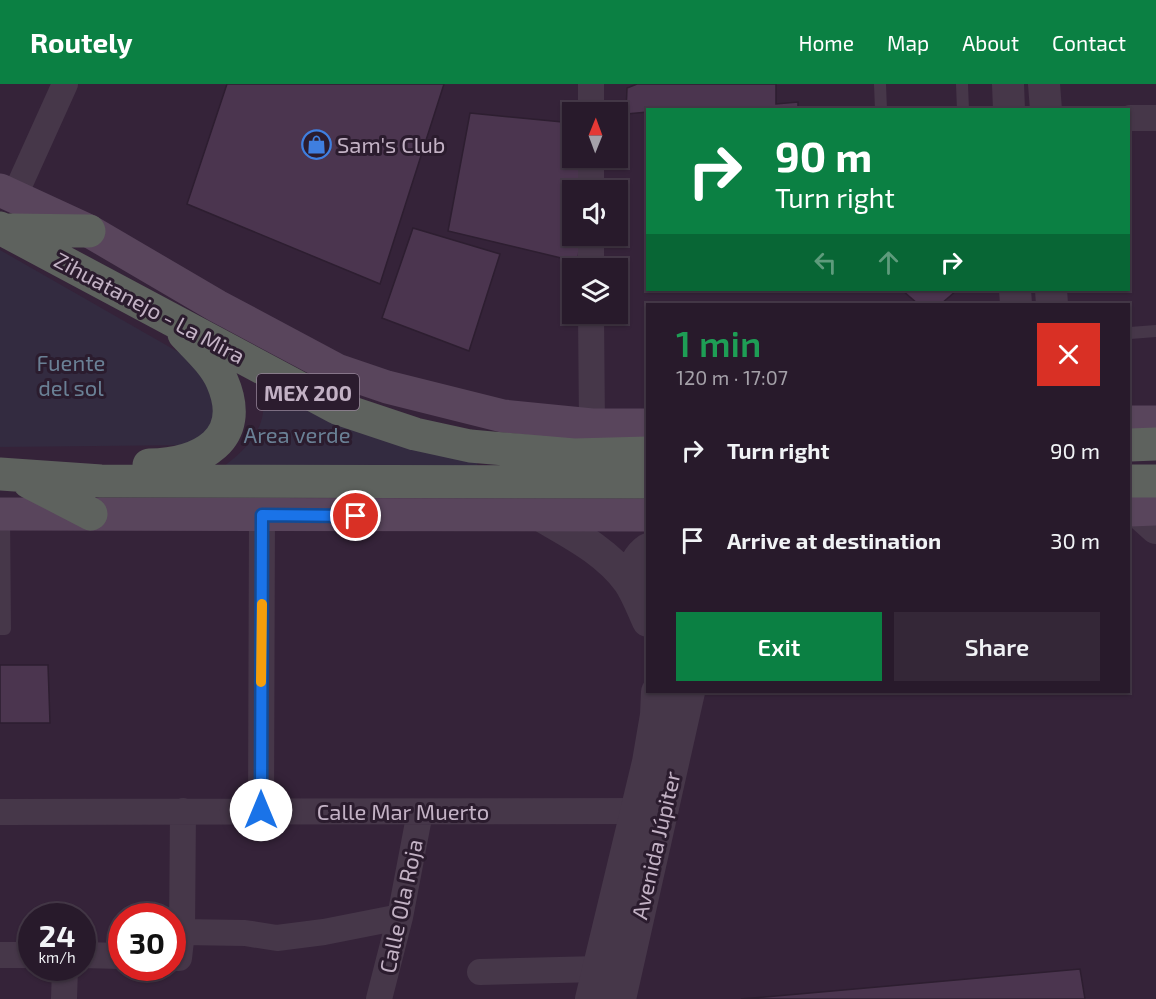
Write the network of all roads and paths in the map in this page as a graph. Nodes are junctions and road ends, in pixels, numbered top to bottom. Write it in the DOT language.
graph roads {
  1 [pos="65,84"];
  2 [pos="591,84"];
  3 [pos="880,84"];
  4 [pos="962,84"];
  5 [pos="1008,84"];
  6 [pos="1044,84"];
  7 [pos="591,102"];
  8 [pos="881,108"];
  9 [pos="963,108"];
  10 [pos="1009,108"];
  11 [pos="1046,108"];
  12 [pos="1130,118"];
  13 [pos="1156,118"];
  14 [pos="7,193"];
  15 [pos="2,229"];
  16 [pos="89,231"];
  17 [pos="169,318"];
  18 [pos="591,324"];
  19 [pos="1156,331"];
  20 [pos="1130,333"];
  21 [pos="1130,422"];
  22 [pos="1156,422"];
  23 [pos="592,425"];
  24 [pos="646,425"];
  25 [pos="1156,444"];
  26 [pos="1130,445"];
  27 [pos="646,453"];
  28 [pos="7,473"];
  29 [pos="1156,481"];
  30 [pos="646,482"];
  31 [pos="1141,507"];
  32 [pos="2,514"];
  33 [pos="91,514"];
  34 [pos="262,515"];
  35 [pos="646,516"];
  36 [pos="543,517"];
  37 [pos="646,550"];
  38 [pos="630,584"];
  39 [pos="646,617"];
  40 [pos="0,629"];
  41 [pos="657,693"];
  42 [pos="689,693"];
  43 [pos="183,810"];
  44 [pos="261,810"];
  45 [pos="649,811"];
  46 [pos="0,812"];
  47 [pos="420,812"];
  48 [pos="182,903"];
  49 [pos="400,917"];
  50 [pos="186,932"];
  51 [pos="0,955"];
  52 [pos="18,955"];
  53 [pos="599,969"];
  54 [pos="480,972"];
  55 [pos="65,981"];
  56 [pos="64,999"];
  57 [pos="380,999"];
  58 [pos="591,999"];
  59 [pos="620,999"];
  1 -- 14 [label="street"];
  2 -- 7 [label="street"];
  3 -- 8 [label="lane"];
  4 -- 9 [label="lane"];
  5 -- 10 [label="street"];
  6 -- 11 [label="street"];
  12 -- 13 [label="street"];
  14 -- 16 [label="main road"];
  15 -- 16 [label="highway"];
  15 -- 17 [label="highway, Zihuatanejo - La Mira / MEX 200"];
  16 -- 23 [label="main road"];
  17 -- 27 [label="highway, Zihuatanejo - La Mira / MEX 200"];
  17 -- 28 [label="highway"];
  18 -- 23 [label="street"];
  19 -- 20 [label="lane"];
  21 -- 22 [label="main road"];
  23 -- 24 [label="main road"];
  25 -- 26 [label="highway"];
  28 -- 30 [label="highway"];
  28 -- 33 [label="highway"];
  29 -- 31 [label="highway"];
  32 -- 33 [label="main road"];
  32 -- 40 [label="lane"];
  33 -- 34 [label="main road"];
  34 -- 36 [label="main road"];
  34 -- 44 [label="street"];
  35 -- 36 [label="main road"];
  36 -- 38 [label="street"];
  37 -- 38 [label="street"];
  38 -- 39 [label="street"];
  41 -- 45 [label="street, Avenida Júpiter"];
  42 -- 45 [label="street, Avenida Júpiter"];
  43 -- 44 [label="street, Calle Mar Muerto"];
  43 -- 46 [label="street, Calle Mar Muerto"];
  43 -- 48 [label="street"];
  44 -- 47 [label="street, Calle Mar Muerto"];
  45 -- 47 [label="street, Calle Mar Muerto"];
  45 -- 53 [label="street, Avenida Júpiter"];
  45 -- 59 [label="street, Avenida Júpiter"];
  47 -- 49 [label="street, Calle Ola Roja"];
  49 -- 50 [label="street"];
  49 -- 57 [label="street, Calle Ola Roja"];
  51 -- 52 [label="street"];
  53 -- 54 [label="street"];
  53 -- 58 [label="street, Avenida Júpiter"];
  55 -- 56 [label="street"];
}
